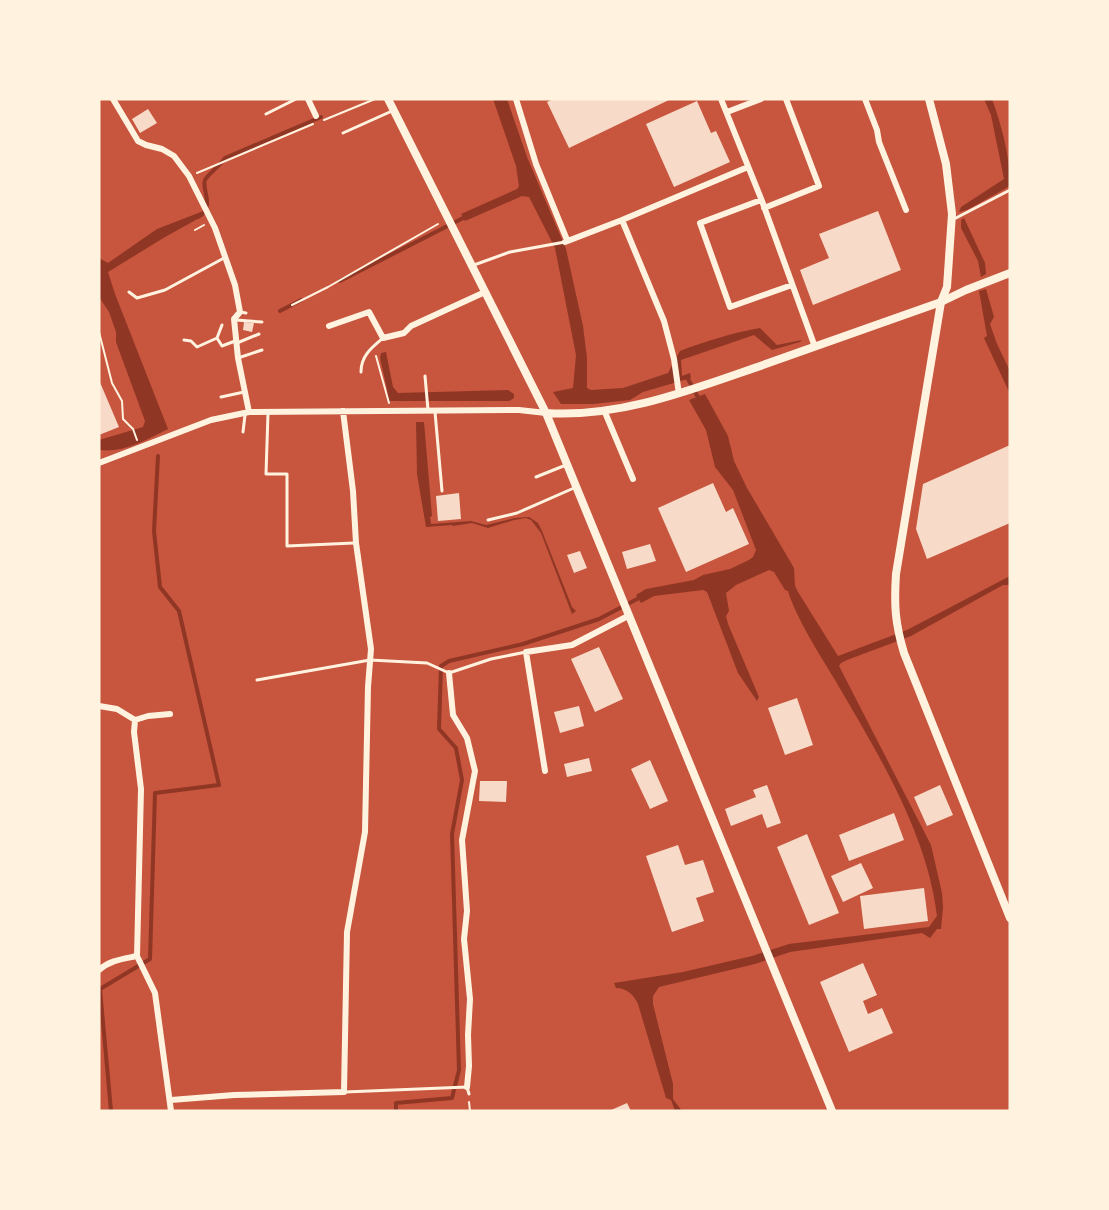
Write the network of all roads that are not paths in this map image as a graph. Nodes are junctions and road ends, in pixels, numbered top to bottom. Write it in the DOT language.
graph roads {
  1 [pos="296,99"];
  2 [pos="308,99"];
  3 [pos="388,99"];
  4 [pos="516,99"];
  5 [pos="721,99"];
  6 [pos="761,99"];
  7 [pos="786,99"];
  8 [pos="865,99"];
  9 [pos="929,99"];
  10 [pos="115,102"];
  11 [pos="394,110"];
  12 [pos="727,112"];
  13 [pos="266,114"];
  14 [pos="316,116"];
  15 [pos="343,133"];
  16 [pos="156,142"];
  17 [pos="146,145"];
  18 [pos="748,167"];
  19 [pos="1010,190"];
  20 [pos="761,200"];
  21 [pos="764,208"];
  22 [pos="906,210"];
  23 [pos="622,220"];
  24 [pos="952,220"];
  25 [pos="566,241"];
  26 [pos="226,257"];
  27 [pos="472,266"];
  28 [pos="1010,273"];
  29 [pos="792,285"];
  30 [pos="129,292"];
  31 [pos="485,292"];
  32 [pos="941,302"];
  33 [pos="234,319"];
  34 [pos="262,322"];
  35 [pos="222,326"];
  36 [pos="329,326"];
  37 [pos="259,334"];
  38 [pos="218,338"];
  39 [pos="383,338"];
  40 [pos="184,340"];
  41 [pos="236,342"];
  42 [pos="815,346"];
  43 [pos="262,350"];
  44 [pos="238,358"];
  45 [pos="361,372"];
  46 [pos="425,376"];
  47 [pos="246,391"];
  48 [pos="679,394"];
  49 [pos="221,397"];
  50 [pos="431,410"];
  51 [pos="604,410"];
  52 [pos="268,411"];
  53 [pos="343,411"];
  54 [pos="247,413"];
  55 [pos="546,413"];
  56 [pos="243,432"];
  57 [pos="99,463"];
  58 [pos="568,464"];
  59 [pos="536,477"];
  60 [pos="633,479"];
  61 [pos="576,487"];
  62 [pos="442,491"];
  63 [pos="488,520"];
  64 [pos="356,543"];
  65 [pos="628,616"];
  66 [pos="526,652"];
  67 [pos="370,660"];
  68 [pos="449,673"];
  69 [pos="257,680"];
  70 [pos="99,706"];
  71 [pos="170,714"];
  72 [pos="135,720"];
  73 [pos="546,771"];
  74 [pos="1010,918"];
  75 [pos="137,956"];
  76 [pos="99,970"];
  77 [pos="468,1090"];
  78 [pos="344,1092"];
  79 [pos="171,1100"];
  80 [pos="171,1111"];
  81 [pos="832,1111"];
  1 -- 13 [label="lane"];
  2 -- 14 [label="street"];
  3 -- 11 [label="main road"];
  4 -- 25 [label="street"];
  5 -- 12 [label="street"];
  6 -- 12 [label="street"];
  7 -- 21 [label="street"];
  8 -- 22 [label="street"];
  9 -- 24 [label="street"];
  10 -- 17 [label="street"];
  11 -- 15 [label="lane"];
  11 -- 27 [label="main road"];
  12 -- 18 [label="street"];
  16 -- 17 [label="lane"];
  17 -- 26 [label="street"];
  18 -- 20 [label="street"];
  18 -- 23 [label="street"];
  19 -- 24 [label="lane"];
  20 -- 21 [label="street"];
  20 -- 29 [label="street"];
  21 -- 29 [label="street"];
  23 -- 25 [label="street"];
  23 -- 48 [label="street"];
  24 -- 32 [label="street"];
  25 -- 27 [label="lane"];
  26 -- 30 [label="lane"];
  26 -- 33 [label="street"];
  27 -- 31 [label="main road"];
  28 -- 32 [label="main road"];
  29 -- 42 [label="street"];
  31 -- 39 [label="street"];
  31 -- 55 [label="main road"];
  32 -- 42 [label="main road"];
  32 -- 74 [label="street"];
  33 -- 34 [label="lane"];
  33 -- 41 [label="street"];
  35 -- 38 [label="lane"];
  36 -- 39 [label="street"];
  37 -- 41 [label="lane"];
  38 -- 40 [label="lane"];
  38 -- 41 [label="lane"];
  39 -- 45 [label="lane"];
  41 -- 44 [label="street"];
  42 -- 48 [label="main road"];
  43 -- 44 [label="lane"];
  44 -- 47 [label="street"];
  46 -- 50 [label="lane"];
  47 -- 49 [label="lane"];
  47 -- 54 [label="street"];
  48 -- 51 [label="main road"];
  50 -- 53 [label="street"];
  50 -- 55 [label="street"];
  50 -- 62 [label="lane"];
  51 -- 55 [label="main road"];
  51 -- 60 [label="street"];
  52 -- 53 [label="street"];
  52 -- 54 [label="street"];
  52 -- 64 [label="lane"];
  53 -- 64 [label="street"];
  54 -- 56 [label="lane"];
  54 -- 57 [label="street"];
  55 -- 58 [label="main road"];
  58 -- 59 [label="lane"];
  58 -- 61 [label="main road"];
  61 -- 63 [label="lane"];
  61 -- 65 [label="main road"];
  64 -- 67 [label="street"];
  65 -- 66 [label="street"];
  65 -- 81 [label="main road"];
  66 -- 68 [label="lane"];
  66 -- 73 [label="street"];
  67 -- 68 [label="lane"];
  67 -- 69 [label="lane"];
  67 -- 78 [label="street"];
  68 -- 77 [label="street"];
  70 -- 72 [label="street"];
  71 -- 72 [label="street"];
  72 -- 75 [label="street"];
  75 -- 76 [label="street"];
  75 -- 79 [label="street"];
  77 -- 78 [label="lane"];
  78 -- 79 [label="street"];
  79 -- 80 [label="street"];
}
